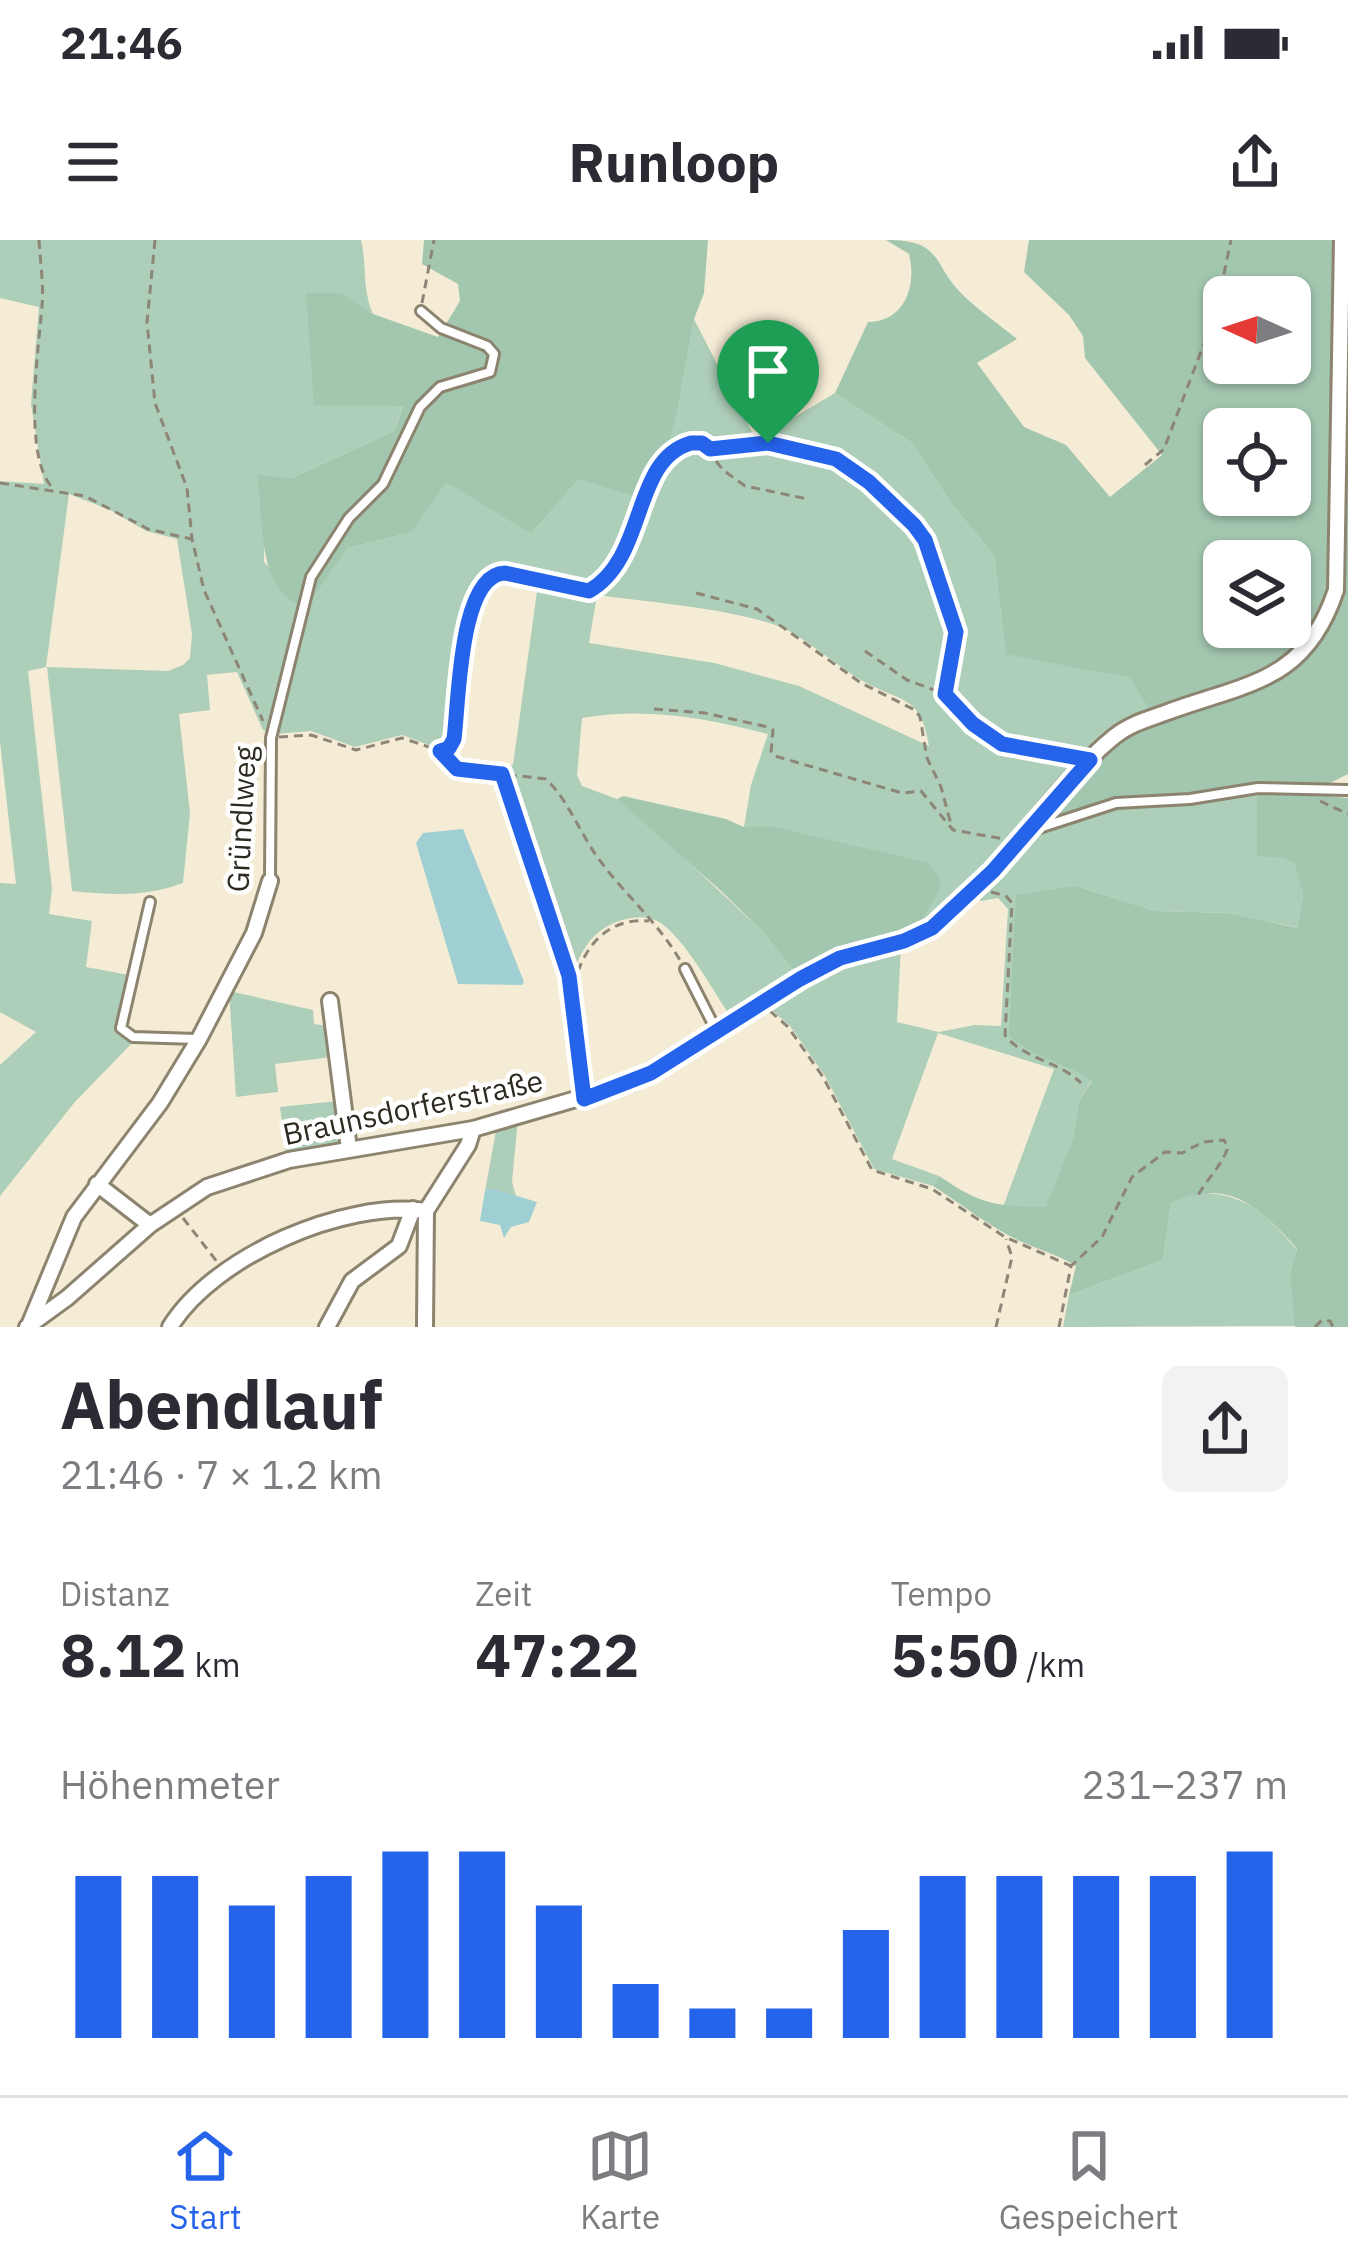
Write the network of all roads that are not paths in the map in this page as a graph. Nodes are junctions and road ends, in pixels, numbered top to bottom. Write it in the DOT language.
graph roads {
  1 [pos="1342,240"];
  2 [pos="421,310"];
  3 [pos="1347,790"];
  4 [pos="1030,831"];
  5 [pos="270,880"];
  6 [pos="150,902"];
  7 [pos="685,969"];
  8 [pos="330,1001"];
  9 [pos="716,1031"];
  10 [pos="199,1039"];
  11 [pos="472,1129"];
  12 [pos="349,1149"];
  13 [pos="97,1184"];
  14 [pos="420,1210"];
  15 [pos="150,1226"];
  16 [pos="28,1325"];
  17 [pos="170,1327"];
  18 [pos="327,1327"];
  19 [pos="425,1327"];
  1 -- 4 [label="street, Braunsdorferstraße"];
  2 -- 5 [label="lane, Gründlweg"];
  3 -- 4 [label="lane"];
  4 -- 9 [label="street, Braunsdorferstraße"];
  5 -- 10 [label="street, Gründlweg"];
  6 -- 10 [label="lane"];
  7 -- 9 [label="lane"];
  8 -- 12 [label="street"];
  9 -- 11 [label="street, Braunsdorferstraße"];
  10 -- 13 [label="street, Gründlweg"];
  11 -- 12 [label="street, Braunsdorferstraße"];
  11 -- 14 [label="street"];
  12 -- 15 [label="street, Braunsdorferstraße"];
  13 -- 15 [label="street"];
  13 -- 16 [label="street, Gründlweg"];
  14 -- 17 [label="street"];
  14 -- 18 [label="street"];
  14 -- 19 [label="street"];
  15 -- 16 [label="street, Braunsdorferstraße"];
}
